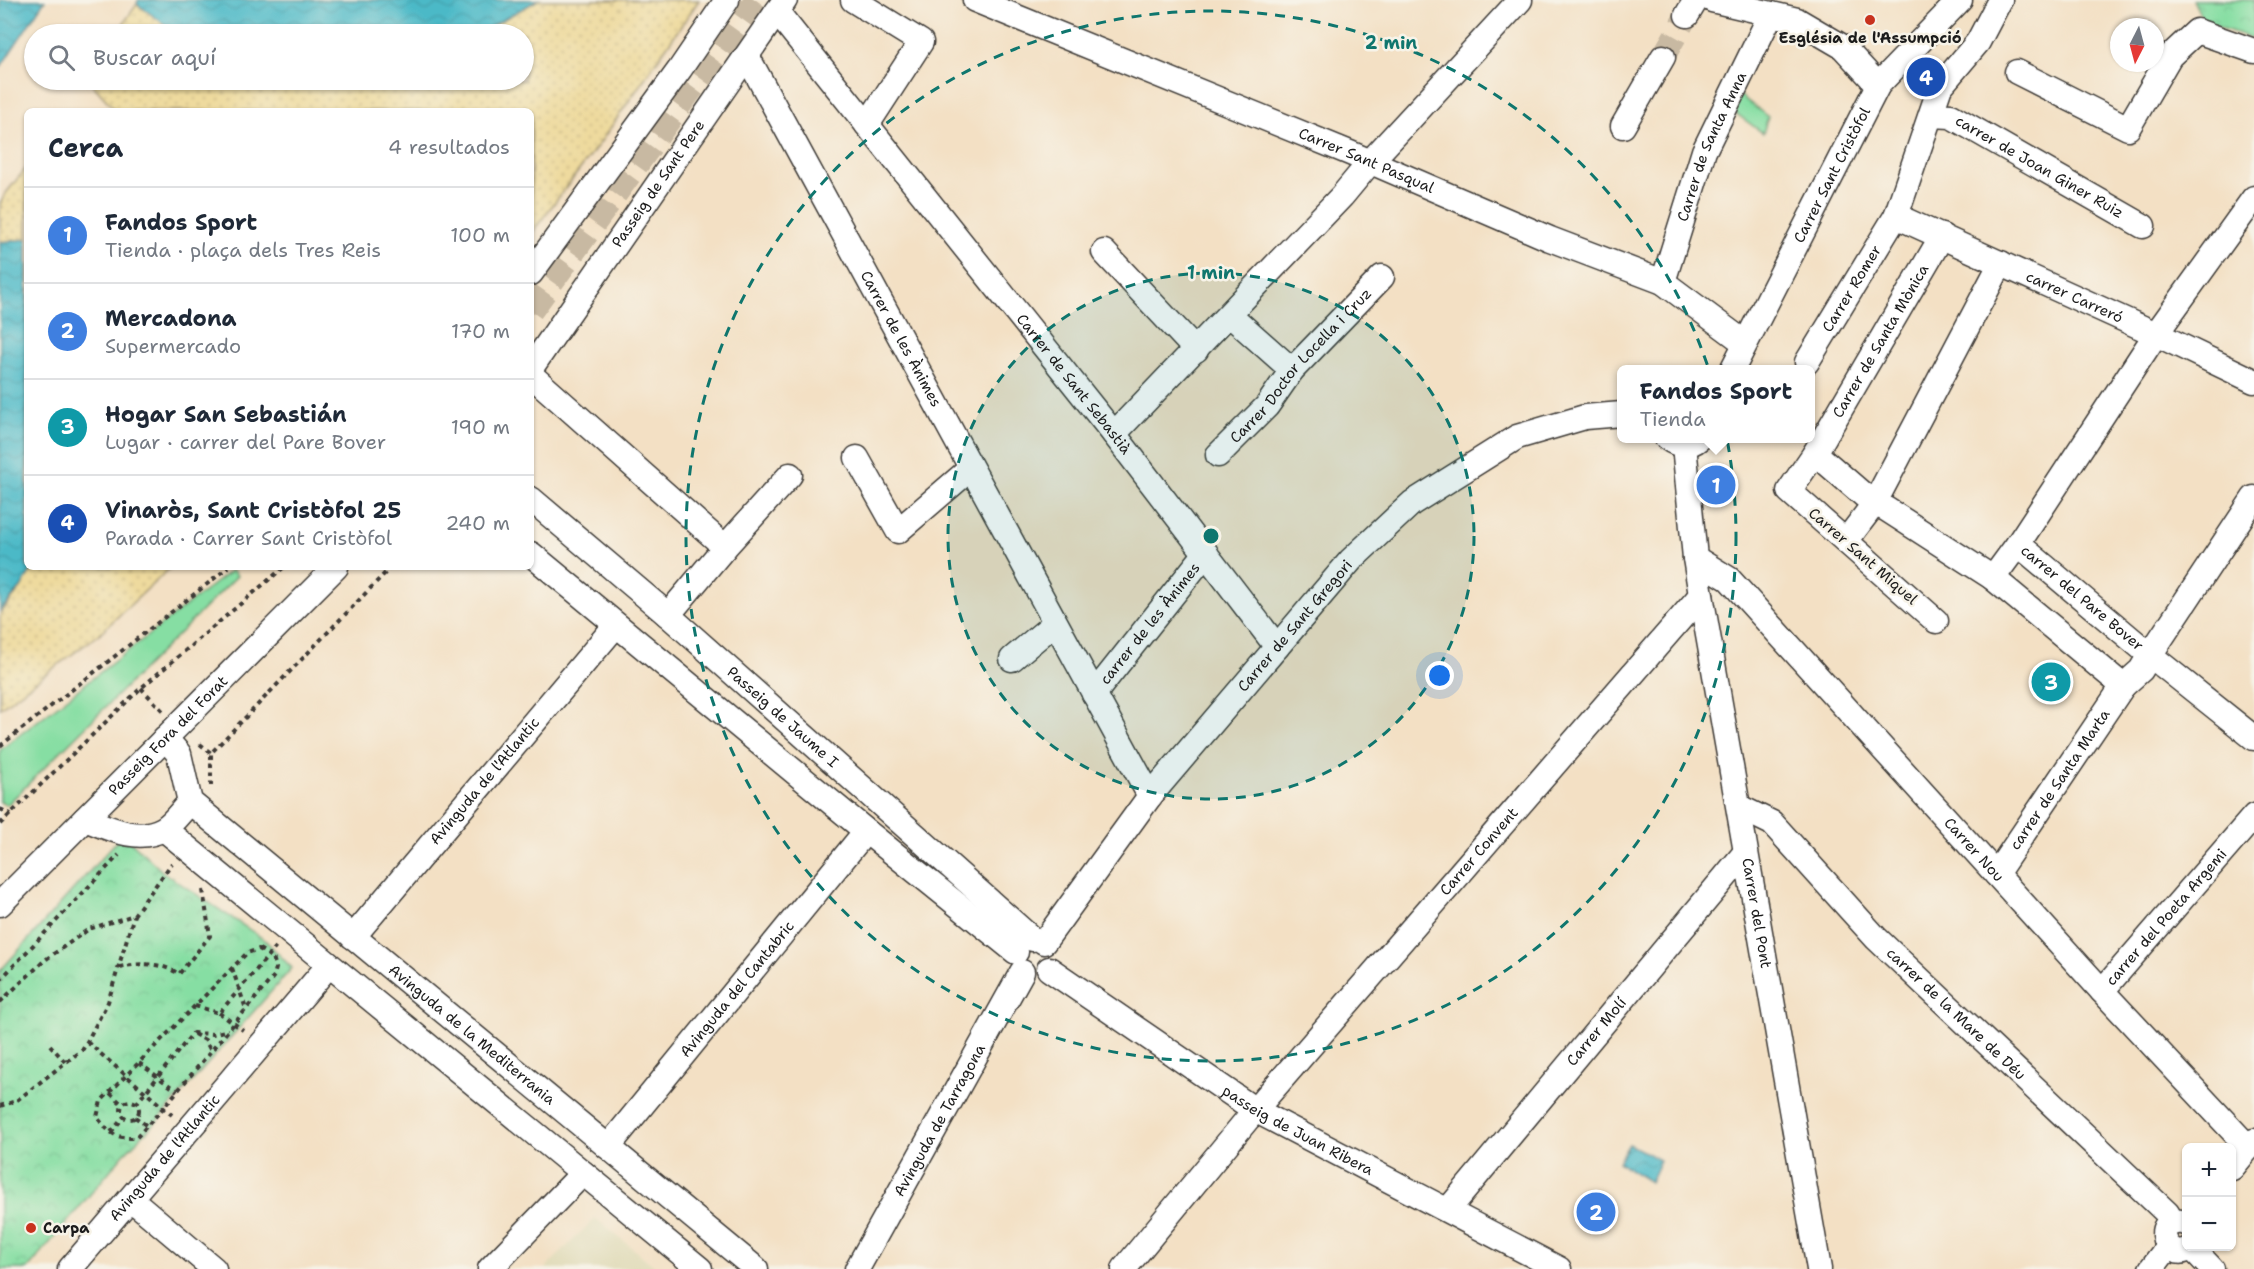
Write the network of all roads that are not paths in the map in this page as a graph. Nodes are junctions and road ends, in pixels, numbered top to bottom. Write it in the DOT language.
graph roads {
  1 [pos="727,0"];
  2 [pos="853,0"];
  3 [pos="975,0"];
  4 [pos="1520,0"];
  5 [pos="1712,0"];
  6 [pos="1960,0"];
  7 [pos="2000,0"];
  8 [pos="781,6"];
  9 [pos="1771,14"];
  10 [pos="2254,51"];
  11 [pos="747,56"];
  12 [pos="1663,57"];
  13 [pos="2017,72"];
  14 [pos="1878,85"];
  15 [pos="1932,115"];
  16 [pos="867,125"];
  17 [pos="1623,126"];
  18 [pos="1371,161"];
  19 [pos="2254,198"];
  20 [pos="1896,216"];
  21 [pos="2143,226"];
  22 [pos="1942,237"];
  23 [pos="1104,252"];
  24 [pos="2001,263"];
  25 [pos="534,269"];
  26 [pos="1382,277"];
  27 [pos="1663,282"];
  28 [pos="1230,315"];
  29 [pos="2156,334"];
  30 [pos="1745,343"];
  31 [pos="1196,350"];
  32 [pos="1807,362"];
  33 [pos="534,364"];
  34 [pos="1734,365"];
  35 [pos="1292,370"];
  36 [pos="534,378"];
  37 [pos="2254,381"];
  38 [pos="1617,408"];
  39 [pos="1583,411"];
  40 [pos="1617,414"];
  41 [pos="1114,434"];
  42 [pos="1684,443"];
  43 [pos="1814,446"];
  44 [pos="1218,455"];
  45 [pos="857,458"];
  46 [pos="970,469"];
  47 [pos="790,475"];
  48 [pos="1789,491"];
  49 [pos="2254,498"];
  50 [pos="534,502"];
  51 [pos="1874,504"];
  52 [pos="1846,540"];
  53 [pos="2018,544"];
  54 [pos="725,547"];
  55 [pos="1206,553"];
  56 [pos="534,557"];
  57 [pos="1695,558"];
  58 [pos="333,570"];
  59 [pos="1993,578"];
  60 [pos="1701,595"];
  61 [pos="668,615"];
  62 [pos="1936,621"];
  63 [pos="1055,623"];
  64 [pos="616,625"];
  65 [pos="1277,647"];
  66 [pos="2150,655"];
  67 [pos="1012,659"];
  68 [pos="2123,686"];
  69 [pos="1094,694"];
  70 [pos="165,738"];
  71 [pos="2254,738"];
  72 [pos="1150,796"];
  73 [pos="190,802"];
  74 [pos="1739,807"];
  75 [pos="2254,816"];
  76 [pos="85,819"];
  77 [pos="164,829"];
  78 [pos="866,831"];
  79 [pos="1745,853"];
  80 [pos="1996,874"];
  81 [pos="0,904"];
  82 [pos="353,936"];
  83 [pos="1029,951"];
  84 [pos="329,965"];
  85 [pos="2102,991"];
  86 [pos="1256,1110"];
  87 [pos="2251,1145"];
  88 [pos="608,1146"];
  89 [pos="2236,1163"];
  90 [pos="583,1173"];
  91 [pos="130,1199"];
  92 [pos="1448,1210"];
  93 [pos="2181,1220"];
  94 [pos="2167,1248"];
  95 [pos="2185,1251"];
  96 [pos="2196,1251"];
  97 [pos="70,1269"];
  98 [pos="214,1269"];
  99 [pos="490,1269"];
  100 [pos="700,1269"];
  101 [pos="756,1269"];
  102 [pos="857,1269"];
  103 [pos="1124,1269"];
  104 [pos="1559,1269"];
  105 [pos="1819,1269"];
  106 [pos="2151,1269"];
  107 [pos="2212,1269"];
  1 -- 25 [label="street"];
  2 -- 16 [label="street"];
  3 -- 18 [label="street, Carrer Sant Pasqual"];
  4 -- 18 [label="street"];
  5 -- 9 [label="street"];
  6 -- 14 [label="street, Carrer Sant Cristòfol"];
  7 -- 15 [label="street"];
  8 -- 11 [label="street, Passeig de Sant Pere"];
  8 -- 16 [label="street, Carrer de Sant Sebastià"];
  9 -- 14 [label="street"];
  9 -- 27 [label="street, Carrer de Santa Anna"];
  10 -- 13 [label="street"];
  11 -- 33 [label="street, Passeig de Sant Pere"];
  11 -- 46 [label="street, Carrer de les Ànimes"];
  12 -- 17 [label="street"];
  14 -- 30 [label="street, Carrer Sant Cristòfol"];
  15 -- 20 [label="street"];
  15 -- 21 [label="street, carrer de Joan Giner Ruiz"];
  16 -- 41 [label="street, Carrer de Sant Sebastià"];
  18 -- 27 [label="street, Carrer Sant Pasqual"];
  18 -- 28 [label="street"];
  19 -- 29 [label="street"];
  20 -- 22 [label="street, carrer Carreró"];
  20 -- 32 [label="street, Carrer Romer"];
  22 -- 24 [label="street, carrer Carreró"];
  22 -- 43 [label="street, Carrer de Santa Mònica"];
  23 -- 31 [label="street"];
  24 -- 29 [label="street, carrer Carreró"];
  24 -- 51 [label="street"];
  26 -- 35 [label="street, Carrer Doctor Locella i Cruz"];
  27 -- 30 [label="street, Carrer Sant Pasqual"];
  28 -- 31 [label="street"];
  28 -- 35 [label="street"];
  29 -- 37 [label="street, carrer Carreró"];
  29 -- 53 [label="street"];
  30 -- 34 [label="street, Carrer Sant Cristòfol"];
  31 -- 41 [label="street"];
  35 -- 44 [label="street, Carrer Doctor Locella i Cruz"];
  36 -- 54 [label="street"];
  38 -- 39 [label="street"];
  39 -- 40 [label="street, Carrer de Sant Gregori"];
  39 -- 65 [label="street, Carrer de Sant Gregori"];
  41 -- 55 [label="street, Carrer de Sant Sebastià"];
  42 -- 57 [label="street, Carrer del Pont"];
  43 -- 48 [label="street, Carrer de Santa Mònica"];
  43 -- 51 [label="street"];
  45 -- 46 [label="street"];
  46 -- 63 [label="street, Carrer de les Ànimes"];
  47 -- 54 [label="street"];
  48 -- 52 [label="street, Carrer Sant Miquel"];
  49 -- 66 [label="street"];
  50 -- 61 [label="street, Passeig de Jaume I"];
  51 -- 52 [label="street"];
  51 -- 59 [label="street"];
  52 -- 62 [label="street, Carrer Sant Miquel"];
  53 -- 59 [label="street, carrer del Pare Bover"];
  53 -- 66 [label="street, carrer del Pare Bover"];
  54 -- 61 [label="street"];
  55 -- 65 [label="street, Carrer de Sant Sebastià"];
  55 -- 69 [label="street, carrer de les Ànimes"];
  56 -- 64 [label="street"];
  57 -- 60 [label="street, Carrer del Pont"];
  57 -- 80 [label="street, Carrer Nou"];
  58 -- 70 [label="street, Passeig Fora del Forat"];
  59 -- 68 [label="street"];
  60 -- 74 [label="street, Carrer del Pont"];
  60 -- 86 [label="street, Carrer Convent"];
  61 -- 83 [label="street, Passeig de Jaume I"];
  63 -- 67 [label="street"];
  63 -- 69 [label="street, Carrer de les Ànimes"];
  64 -- 78 [label="street"];
  64 -- 82 [label="street, Avinguda de l'Atlantic"];
  65 -- 72 [label="street, Carrer de Sant Gregori"];
  66 -- 68 [label="street, carrer del Pare Bover"];
  66 -- 71 [label="street, carrer del Pare Bover"];
  68 -- 80 [label="street, carrer de Santa Marta"];
  69 -- 72 [label="street, Carrer de les Ànimes"];
  70 -- 73 [label="street"];
  70 -- 76 [label="street, Passeig Fora del Forat"];
  72 -- 83 [label="street, Carrer de Sant Gregori"];
  73 -- 77 [label="street"];
  73 -- 82 [label="street, Avinguda de la Mediterrania"];
  74 -- 79 [label="street, Carrer del Pont"];
  74 -- 93 [label="street, carrer de la Mare de Déu"];
  75 -- 85 [label="street, carrer del Poeta Argemi"];
  76 -- 77 [label="street"];
  76 -- 81 [label="street, Passeig Fora del Forat"];
  77 -- 84 [label="street"];
  78 -- 83 [label="street"];
  78 -- 88 [label="street, Avinguda del Cantabric"];
  79 -- 92 [label="street, Carrer Molí"];
  79 -- 105 [label="street, Carrer del Pont"];
  80 -- 85 [label="street, Carrer Nou"];
  82 -- 88 [label="street, Avinguda de la Mediterrania"];
  83 -- 86 [label="street, passeig de Juan Ribera"];
  83 -- 102 [label="street, Avinguda de Tarragona"];
  84 -- 90 [label="street"];
  84 -- 91 [label="street, Avinguda de l'Atlantic"];
  85 -- 87 [label="street, Carrer Nou"];
  86 -- 92 [label="street, passeig de Juan Ribera"];
  86 -- 103 [label="street, Carrer Convent"];
  87 -- 89 [label="street"];
  88 -- 101 [label="street, Avinguda de la Mediterrania"];
  90 -- 99 [label="street"];
  90 -- 100 [label="street"];
  91 -- 97 [label="street, Avinguda de l'Atlantic"];
  91 -- 98 [label="street"];
  92 -- 104 [label="street, passeig de Juan Ribera"];
  93 -- 94 [label="street"];
  94 -- 95 [label="street"];
  94 -- 106 [label="street"];
  96 -- 107 [label="street"];
}
